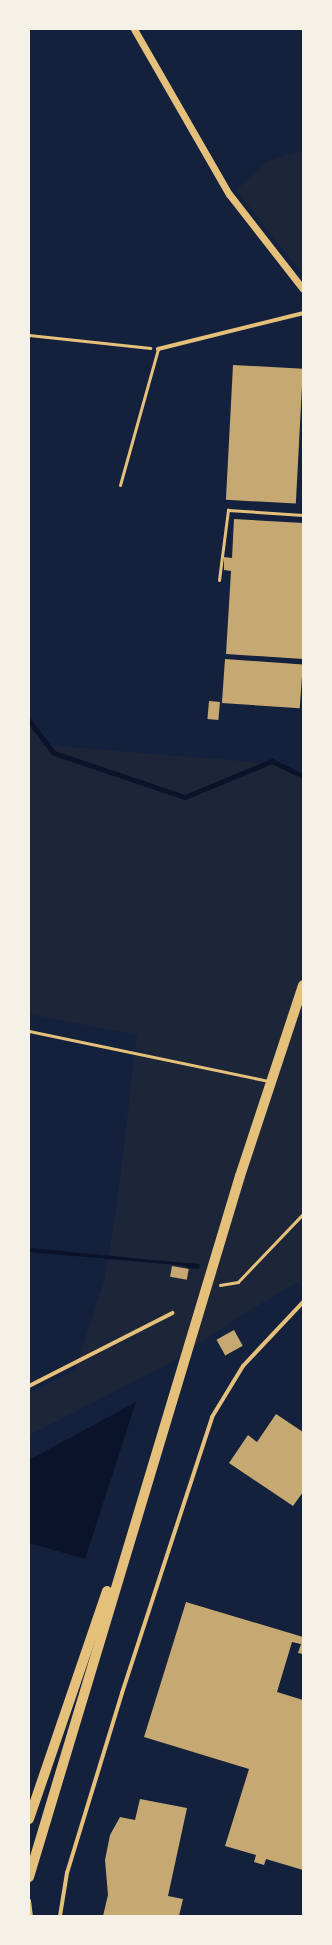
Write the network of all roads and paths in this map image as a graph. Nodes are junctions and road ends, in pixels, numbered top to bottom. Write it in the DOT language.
graph roads {
  1 [pos="134,29"];
  2 [pos="303,289"];
  3 [pos="303,313"];
  4 [pos="29,335"];
  5 [pos="158,349"];
  6 [pos="120,484"];
  7 [pos="303,515"];
  8 [pos="219,580"];
  9 [pos="303,985"];
  10 [pos="29,1031"];
  11 [pos="271,1082"];
  12 [pos="303,1214"];
  13 [pos="208,1284"];
  14 [pos="303,1302"];
  15 [pos="172,1313"];
  16 [pos="29,1386"];
  17 [pos="138,1513"];
  18 [pos="29,1819"];
  19 [pos="29,1876"];
  20 [pos="29,1900"];
  21 [pos="32,1916"];
  22 [pos="60,1916"];
  1 -- 2 [label="street"];
  3 -- 5 [label="street"];
  4 -- 5 [label="path"];
  5 -- 6 [label="lane"];
  7 -- 8 [label="lane"];
  9 -- 11 [label="main road"];
  10 -- 11 [label="lane"];
  11 -- 13 [label="main road"];
  12 -- 13 [label="path"];
  13 -- 17 [label="main road"];
  14 -- 22 [label="street"];
  15 -- 16 [label="street"];
  17 -- 18 [label="main road"];
  17 -- 19 [label="main road"];
  20 -- 21 [label="lane"];
}
